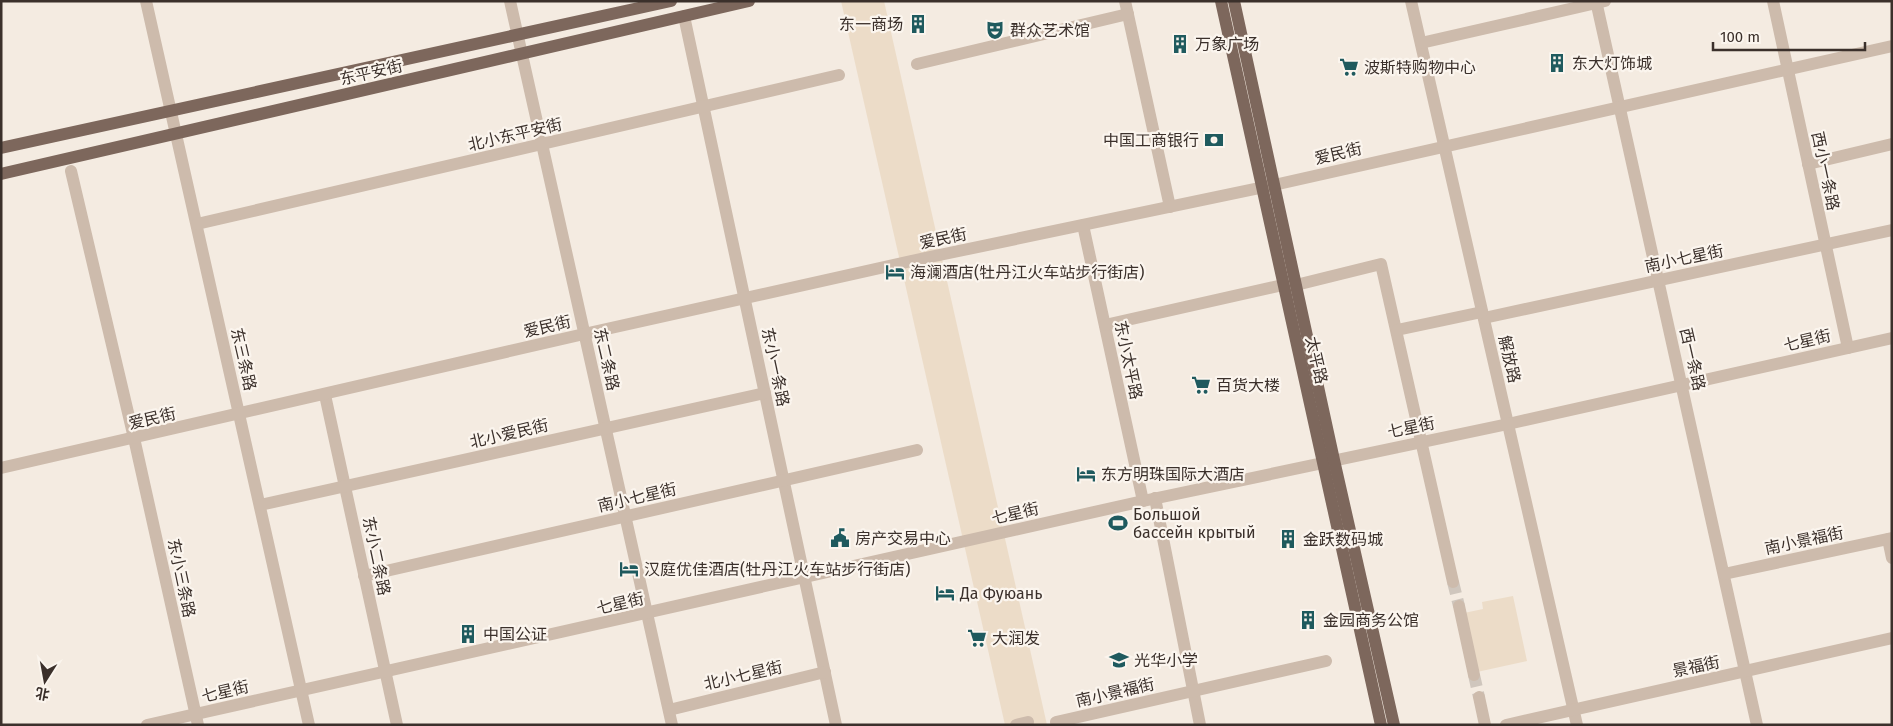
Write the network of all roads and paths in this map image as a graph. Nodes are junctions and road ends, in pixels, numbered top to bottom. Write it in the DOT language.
graph roads {
  1 [pos="146,1"];
  2 [pos="510,1"];
  3 [pos="671,1"];
  4 [pos="749,1"];
  5 [pos="1221,1"];
  6 [pos="1234,1"];
  7 [pos="1411,1"];
  8 [pos="1773,1"];
  9 [pos="1599,2"];
  10 [pos="1126,8"];
  11 [pos="684,16"];
  12 [pos="517,34"];
  13 [pos="1421,43"];
  14 [pos="1892,46"];
  15 [pos="521,54"];
  16 [pos="917,64"];
  17 [pos="1787,69"];
  18 [pos="839,75"];
  19 [pos="1620,106"];
  20 [pos="703,107"];
  21 [pos="172,111"];
  22 [pos="177,134"];
  23 [pos="542,144"];
  24 [pos="1892,144"];
  25 [pos="1444,146"];
  26 [pos="1,148"];
  27 [pos="1808,164"];
  28 [pos="71,171"];
  29 [pos="1,174"];
  30 [pos="1268,186"];
  31 [pos="1170,207"];
  32 [pos="198,224"];
  33 [pos="1083,226"];
  34 [pos="1892,230"];
  35 [pos="1826,244"];
  36 [pos="1658,280"];
  37 [pos="1283,285"];
  38 [pos="1296,285"];
  39 [pos="745,298"];
  40 [pos="1483,315"];
  41 [pos="1105,325"];
  42 [pos="1397,330"];
  43 [pos="584,334"];
  44 [pos="1892,338"];
  45 [pos="1848,348"];
  46 [pos="1682,386"];
  47 [pos="765,393"];
  48 [pos="325,394"];
  49 [pos="240,414"];
  50 [pos="1508,424"];
  51 [pos="606,428"];
  52 [pos="134,438"];
  53 [pos="1422,442"];
  54 [pos="917,450"];
  55 [pos="1328,461"];
  56 [pos="1,468"];
  57 [pos="784,480"];
  58 [pos="345,486"];
  59 [pos="1149,500"];
  60 [pos="260,505"];
  61 [pos="625,516"];
  62 [pos="1890,538"];
  63 [pos="1892,558"];
  64 [pos="1724,574"];
  65 [pos="364,576"];
  66 [pos="805,576"];
  67 [pos="1453,582"];
  68 [pos="1458,606"];
  69 [pos="647,613"];
  70 [pos="1892,638"];
  71 [pos="1326,661"];
  72 [pos="385,672"];
  73 [pos="825,672"];
  74 [pos="1746,672"];
  75 [pos="1474,675"];
  76 [pos="302,690"];
  77 [pos="1193,691"];
  78 [pos="1479,697"];
  79 [pos="669,710"];
  80 [pos="1573,710"];
  81 [pos="196,719"];
  82 [pos="1056,722"];
  83 [pos="147,725"];
  84 [pos="309,725"];
  85 [pos="397,725"];
  86 [pos="672,725"];
  87 [pos="836,725"];
  88 [pos="1200,725"];
  89 [pos="1381,725"];
  90 [pos="1394,725"];
  91 [pos="1485,725"];
  92 [pos="1506,725"];
  93 [pos="1577,725"];
  94 [pos="1757,725"];
  1 -- 21 [label="street, 东三条路"];
  2 -- 12 [label="street, 东二条路"];
  3 -- 12 [label="main road, 东平安街"];
  4 -- 11 [label="main road, 东平安街"];
  5 -- 30 [label="main road, 太平路"];
  6 -- 30 [label="main road, 太平路"];
  7 -- 13 [label="street, 解放路"];
  8 -- 17 [label="street, 西小一条路"];
  9 -- 13 [label="street"];
  9 -- 19 [label="street, 西一条路"];
  10 -- 16 [label="street"];
  10 -- 31 [label="street"];
  11 -- 15 [label="main road, 东平安街"];
  11 -- 20 [label="street, 东小一条路"];
  12 -- 15 [label="street, 东二条路"];
  12 -- 21 [label="main road, 东平安街"];
  13 -- 25 [label="street, 解放路"];
  14 -- 17 [label="street, 爱民街"];
  15 -- 22 [label="main road, 东平安街"];
  15 -- 23 [label="street, 东二条路"];
  17 -- 19 [label="street, 爱民街"];
  17 -- 27 [label="street, 西小一条路"];
  18 -- 20 [label="street, 北小东平安街"];
  19 -- 25 [label="street, 爱民街"];
  19 -- 36 [label="street, 西一条路"];
  20 -- 23 [label="street, 北小东平安街"];
  20 -- 39 [label="street, 东小一条路"];
  21 -- 22 [label="street, 东三条路"];
  21 -- 26 [label="main road, 东平安街"];
  22 -- 29 [label="main road, 东平安街"];
  22 -- 32 [label="street, 东三条路"];
  23 -- 32 [label="street, 北小东平安街"];
  23 -- 43 [label="street, 东二条路"];
  24 -- 27 [label="street"];
  25 -- 30 [label="street, 爱民街"];
  25 -- 40 [label="street, 解放路"];
  27 -- 35 [label="street, 西小一条路"];
  28 -- 52 [label="street, 东小三条路"];
  30 -- 31 [label="street, 爱民街"];
  30 -- 37 [label="main road, 太平路"];
  30 -- 38 [label="main road, 太平路"];
  31 -- 33 [label="street, 爱民街"];
  32 -- 49 [label="street, 东三条路"];
  33 -- 39 [label="street, 爱民街"];
  33 -- 41 [label="street, 东小太平路"];
  34 -- 35 [label="street, 南小七星街"];
  35 -- 36 [label="street, 南小七星街"];
  35 -- 45 [label="street, 西小一条路"];
  36 -- 40 [label="street, 南小七星街"];
  36 -- 46 [label="street, 西一条路"];
  37 -- 41 [label="street"];
  37 -- 55 [label="main road, 太平路"];
  38 -- 42 [label="street"];
  38 -- 55 [label="main road, 太平路"];
  39 -- 43 [label="street, 爱民街"];
  39 -- 47 [label="street, 东小一条路"];
  40 -- 42 [label="street, 南小七星街"];
  40 -- 50 [label="street, 解放路"];
  41 -- 59 [label="street, 东小太平路"];
  42 -- 53 [label="street"];
  43 -- 48 [label="street, 爱民街"];
  43 -- 51 [label="street, 东二条路"];
  44 -- 45 [label="street, 七星街"];
  45 -- 46 [label="street, 七星街"];
  46 -- 50 [label="street, 七星街"];
  46 -- 64 [label="street, 西一条路"];
  47 -- 51 [label="street, 北小爱民街"];
  47 -- 57 [label="street, 东小一条路"];
  48 -- 49 [label="street, 爱民街"];
  48 -- 58 [label="street, 东小二条路"];
  49 -- 52 [label="street, 爱民街"];
  49 -- 60 [label="street, 东三条路"];
  50 -- 53 [label="street, 七星街"];
  50 -- 80 [label="street, 解放路"];
  51 -- 58 [label="street, 北小爱民街"];
  51 -- 61 [label="street, 东二条路"];
  52 -- 56 [label="street, 爱民街"];
  52 -- 81 [label="street, 东小三条路"];
  53 -- 55 [label="street, 七星街"];
  53 -- 67 [label="street"];
  54 -- 57 [label="street, 南小七星街"];
  55 -- 59 [label="street, 七星街"];
  55 -- 89 [label="main road, 太平路"];
  55 -- 90 [label="main road, 太平路"];
  57 -- 61 [label="street, 南小七星街"];
  57 -- 66 [label="street, 东小一条路"];
  58 -- 60 [label="street, 北小爱民街"];
  58 -- 65 [label="street, 东小二条路"];
  59 -- 66 [label="street, 七星街"];
  59 -- 77 [label="street, 东小太平路"];
  60 -- 76 [label="street, 东三条路"];
  61 -- 65 [label="street, 南小七星街"];
  61 -- 69 [label="street, 东二条路"];
  62 -- 63 [label="street"];
  62 -- 64 [label="street, 南小景福街"];
  64 -- 74 [label="street, 西一条路"];
  65 -- 72 [label="street, 东小二条路"];
  66 -- 69 [label="street, 七星街"];
  66 -- 73 [label="street, 东小一条路"];
  68 -- 75 [label="street"];
  69 -- 72 [label="street, 七星街"];
  69 -- 79 [label="street, 东二条路"];
  70 -- 74 [label="street, 景福街"];
  71 -- 77 [label="street, 南小景福街"];
  72 -- 76 [label="street, 七星街"];
  72 -- 85 [label="street, 东小二条路"];
  73 -- 79 [label="street, 北小七星街"];
  73 -- 87 [label="street, 东小一条路"];
  74 -- 80 [label="street, 景福街"];
  74 -- 94 [label="street, 西一条路"];
  76 -- 81 [label="street, 七星街"];
  76 -- 84 [label="street, 东三条路"];
  77 -- 82 [label="street, 南小景福街"];
  77 -- 88 [label="street, 东小太平路"];
  78 -- 91 [label="street"];
  79 -- 86 [label="street, 东二条路"];
  80 -- 92 [label="street, 景福街"];
  80 -- 93 [label="street, 解放路"];
  81 -- 83 [label="street, 七星街"];
}
